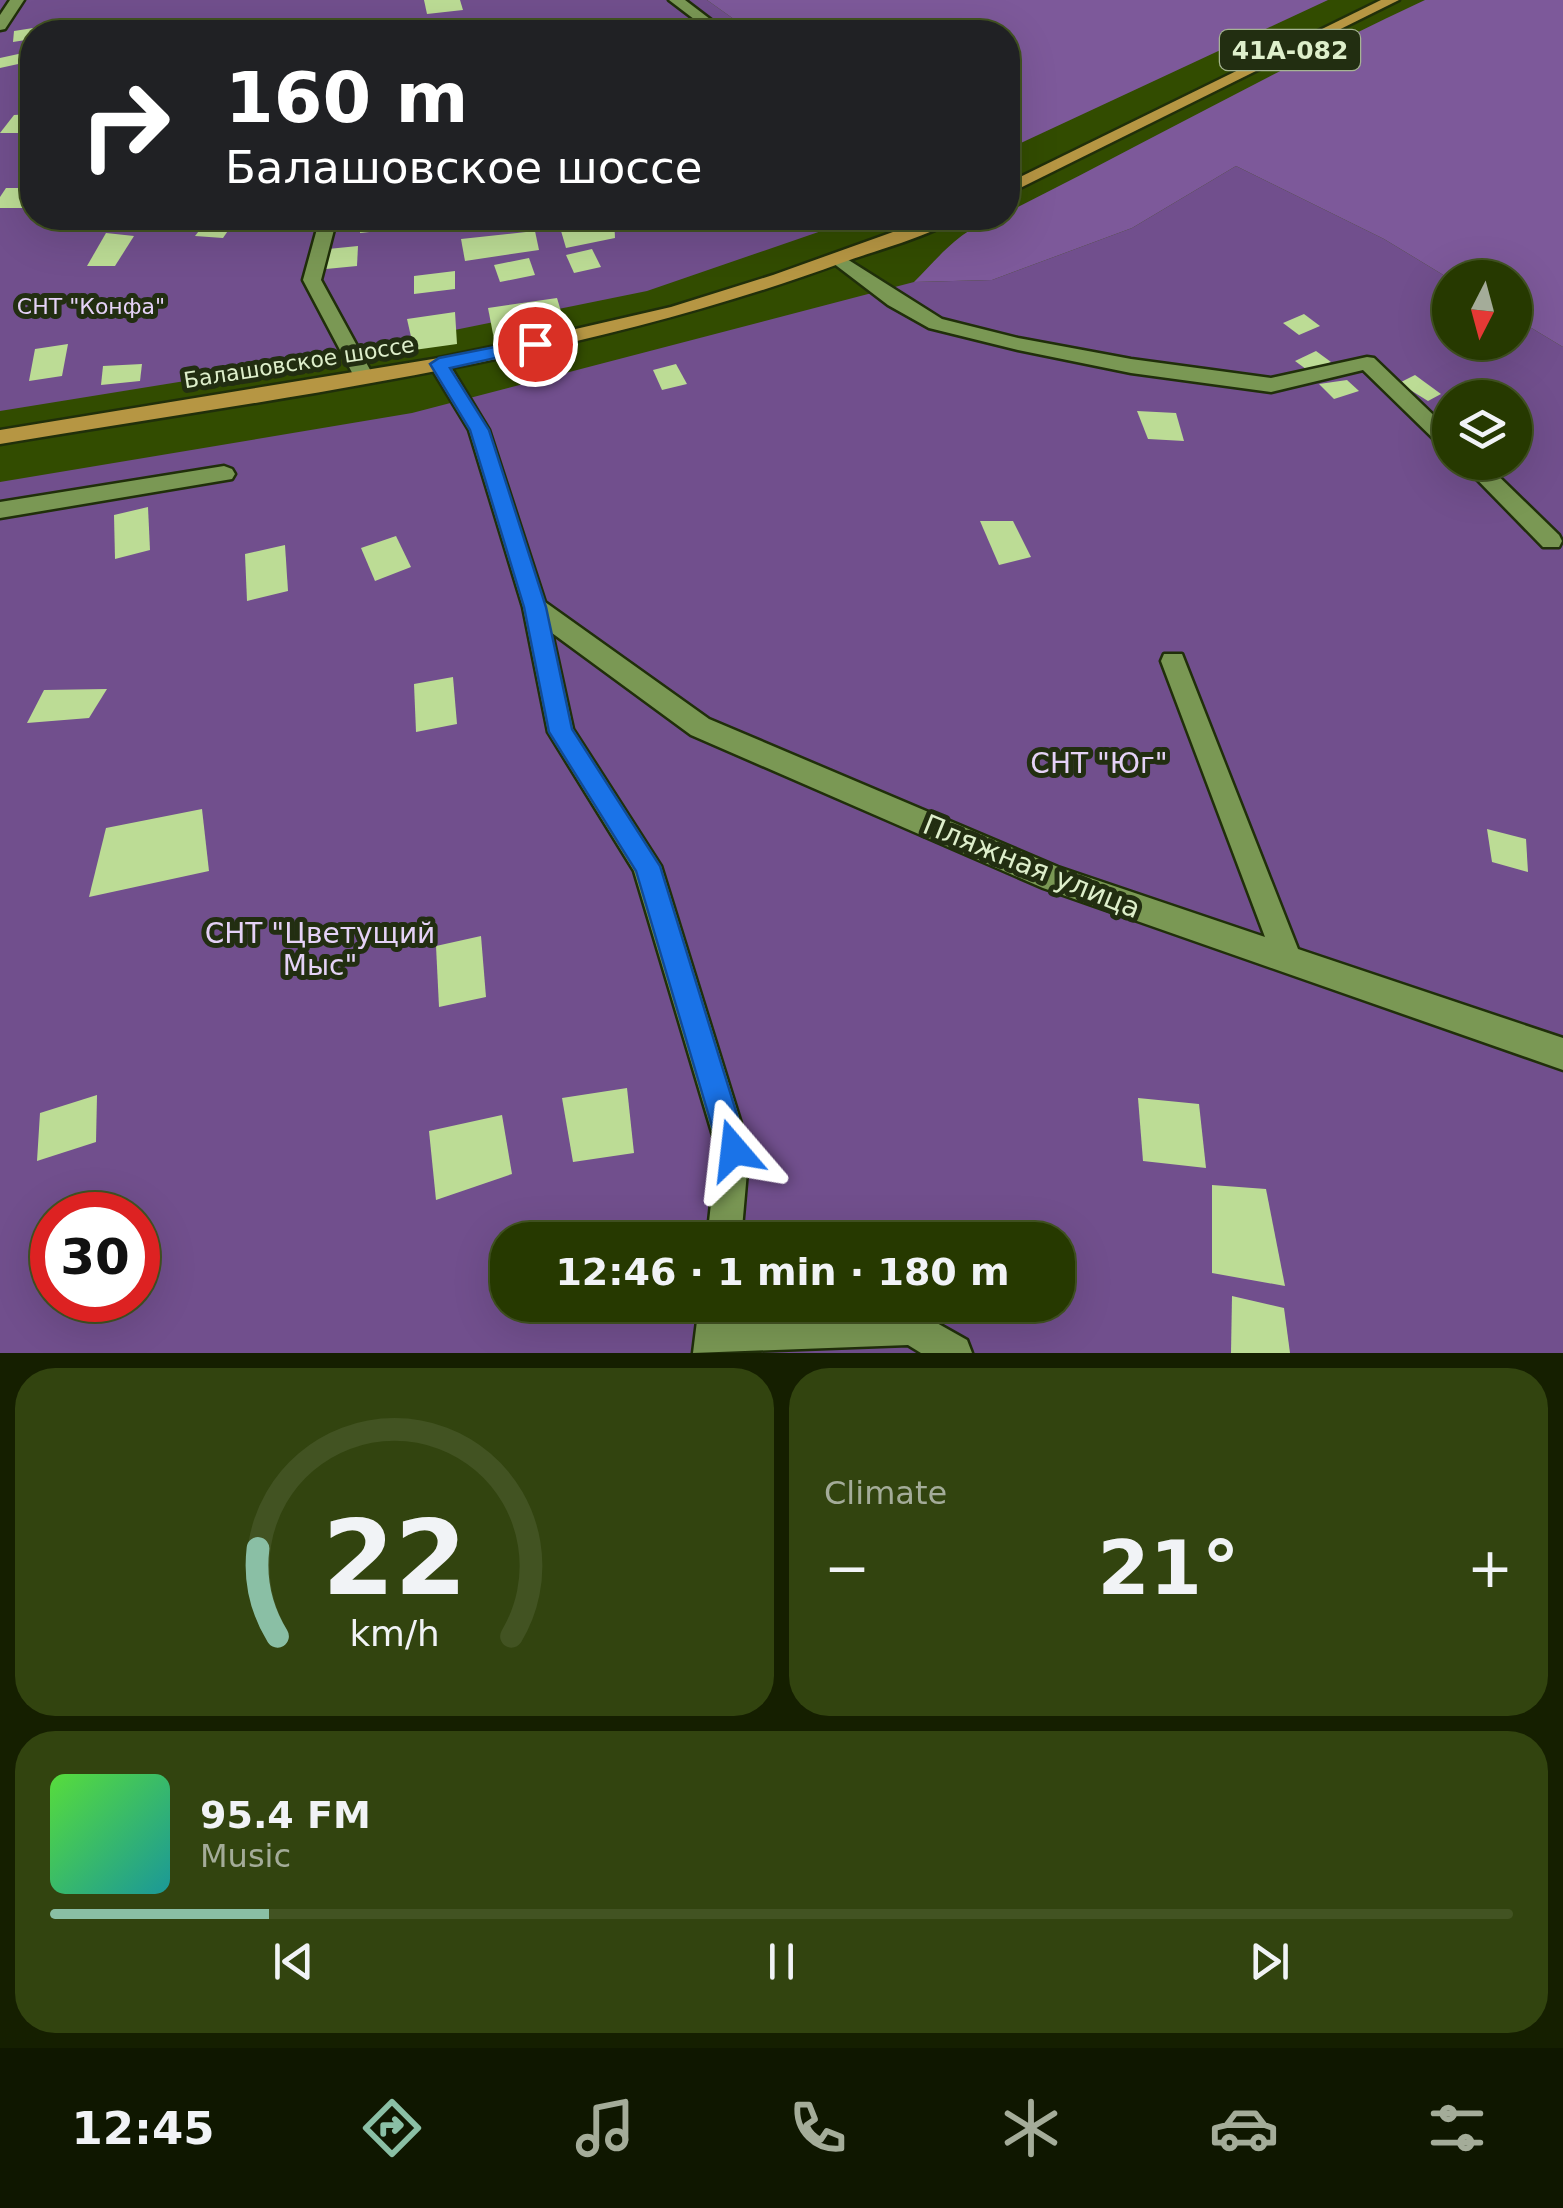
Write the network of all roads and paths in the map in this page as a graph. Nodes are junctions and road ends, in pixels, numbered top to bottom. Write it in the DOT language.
graph roads {
  1 [pos="676,0"];
  2 [pos="1392,0"];
  3 [pos="704,20"];
  4 [pos="1020,183"];
  5 [pos="327,230"];
  6 [pos="915,230"];
  7 [pos="839,259"];
  8 [pos="439,364"];
  9 [pos="364,377"];
  10 [pos="1432,426"];
  11 [pos="0,437"];
  12 [pos="224,474"];
  13 [pos="1489,480"];
  14 [pos="0,510"];
  15 [pos="1552,541"];
  16 [pos="535,607"];
  17 [pos="1174,661"];
  18 [pos="1288,960"];
  19 [pos="1563,1054"];
  20 [pos="726,1222"];
  21 [pos="714,1330"];
  22 [pos="954,1353"];
  1 -- 3 [label="street"];
  2 -- 4 [label="main road, 41А-082"];
  5 -- 9 [label="street"];
  6 -- 7 [label="main road, Балашовское шоссе"];
  7 -- 8 [label="main road, Балашовское шоссе"];
  7 -- 10 [label="street"];
  8 -- 9 [label="main road, Балашовское шоссе"];
  8 -- 16 [label="street"];
  9 -- 11 [label="main road, Балашовское шоссе"];
  12 -- 14 [label="street"];
  13 -- 15 [label="street"];
  16 -- 18 [label="street, Пляжная улица"];
  16 -- 20 [label="street"];
  17 -- 18 [label="street"];
  18 -- 19 [label="street, Пляжная улица"];
  21 -- 22 [label="street"];
}
